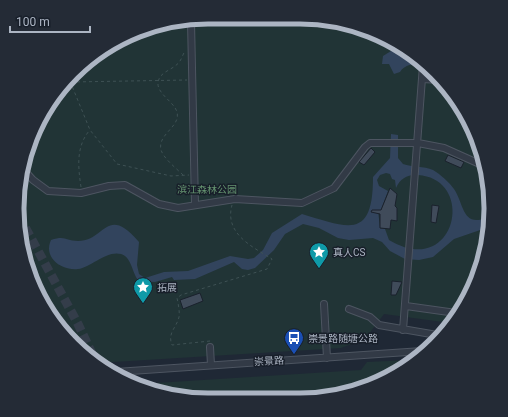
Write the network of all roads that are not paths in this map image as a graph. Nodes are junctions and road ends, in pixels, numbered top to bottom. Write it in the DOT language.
graph roads {
  1 [pos="191,25"];
  2 [pos="423,72"];
  3 [pos="422,79"];
  4 [pos="431,80"];
  5 [pos="418,144"];
  6 [pos="478,163"];
  7 [pos="28,174"];
  8 [pos="195,205"];
  9 [pos="324,304"];
  10 [pos="406,306"];
  11 [pos="349,309"];
  12 [pos="452,312"];
  13 [pos="403,330"];
  14 [pos="434,334"];
  15 [pos="210,344"];
  16 [pos="416,351"];
  17 [pos="327,358"];
  18 [pos="211,365"];
  19 [pos="124,373"];
  1 -- 8 [label="street"];
  2 -- 3 [label="street"];
  3 -- 4 [label="street"];
  3 -- 5 [label="street"];
  5 -- 6 [label="street"];
  5 -- 8 [label="street"];
  5 -- 10 [label="street"];
  7 -- 8 [label="street"];
  9 -- 17 [label="street"];
  10 -- 12 [label="street"];
  10 -- 13 [label="street"];
  11 -- 13 [label="street"];
  13 -- 14 [label="street"];
  15 -- 18 [label="street"];
  16 -- 17 [label="street, 崇景路"];
  17 -- 18 [label="street, 崇景路"];
  18 -- 19 [label="street, 崇景路"];
}
